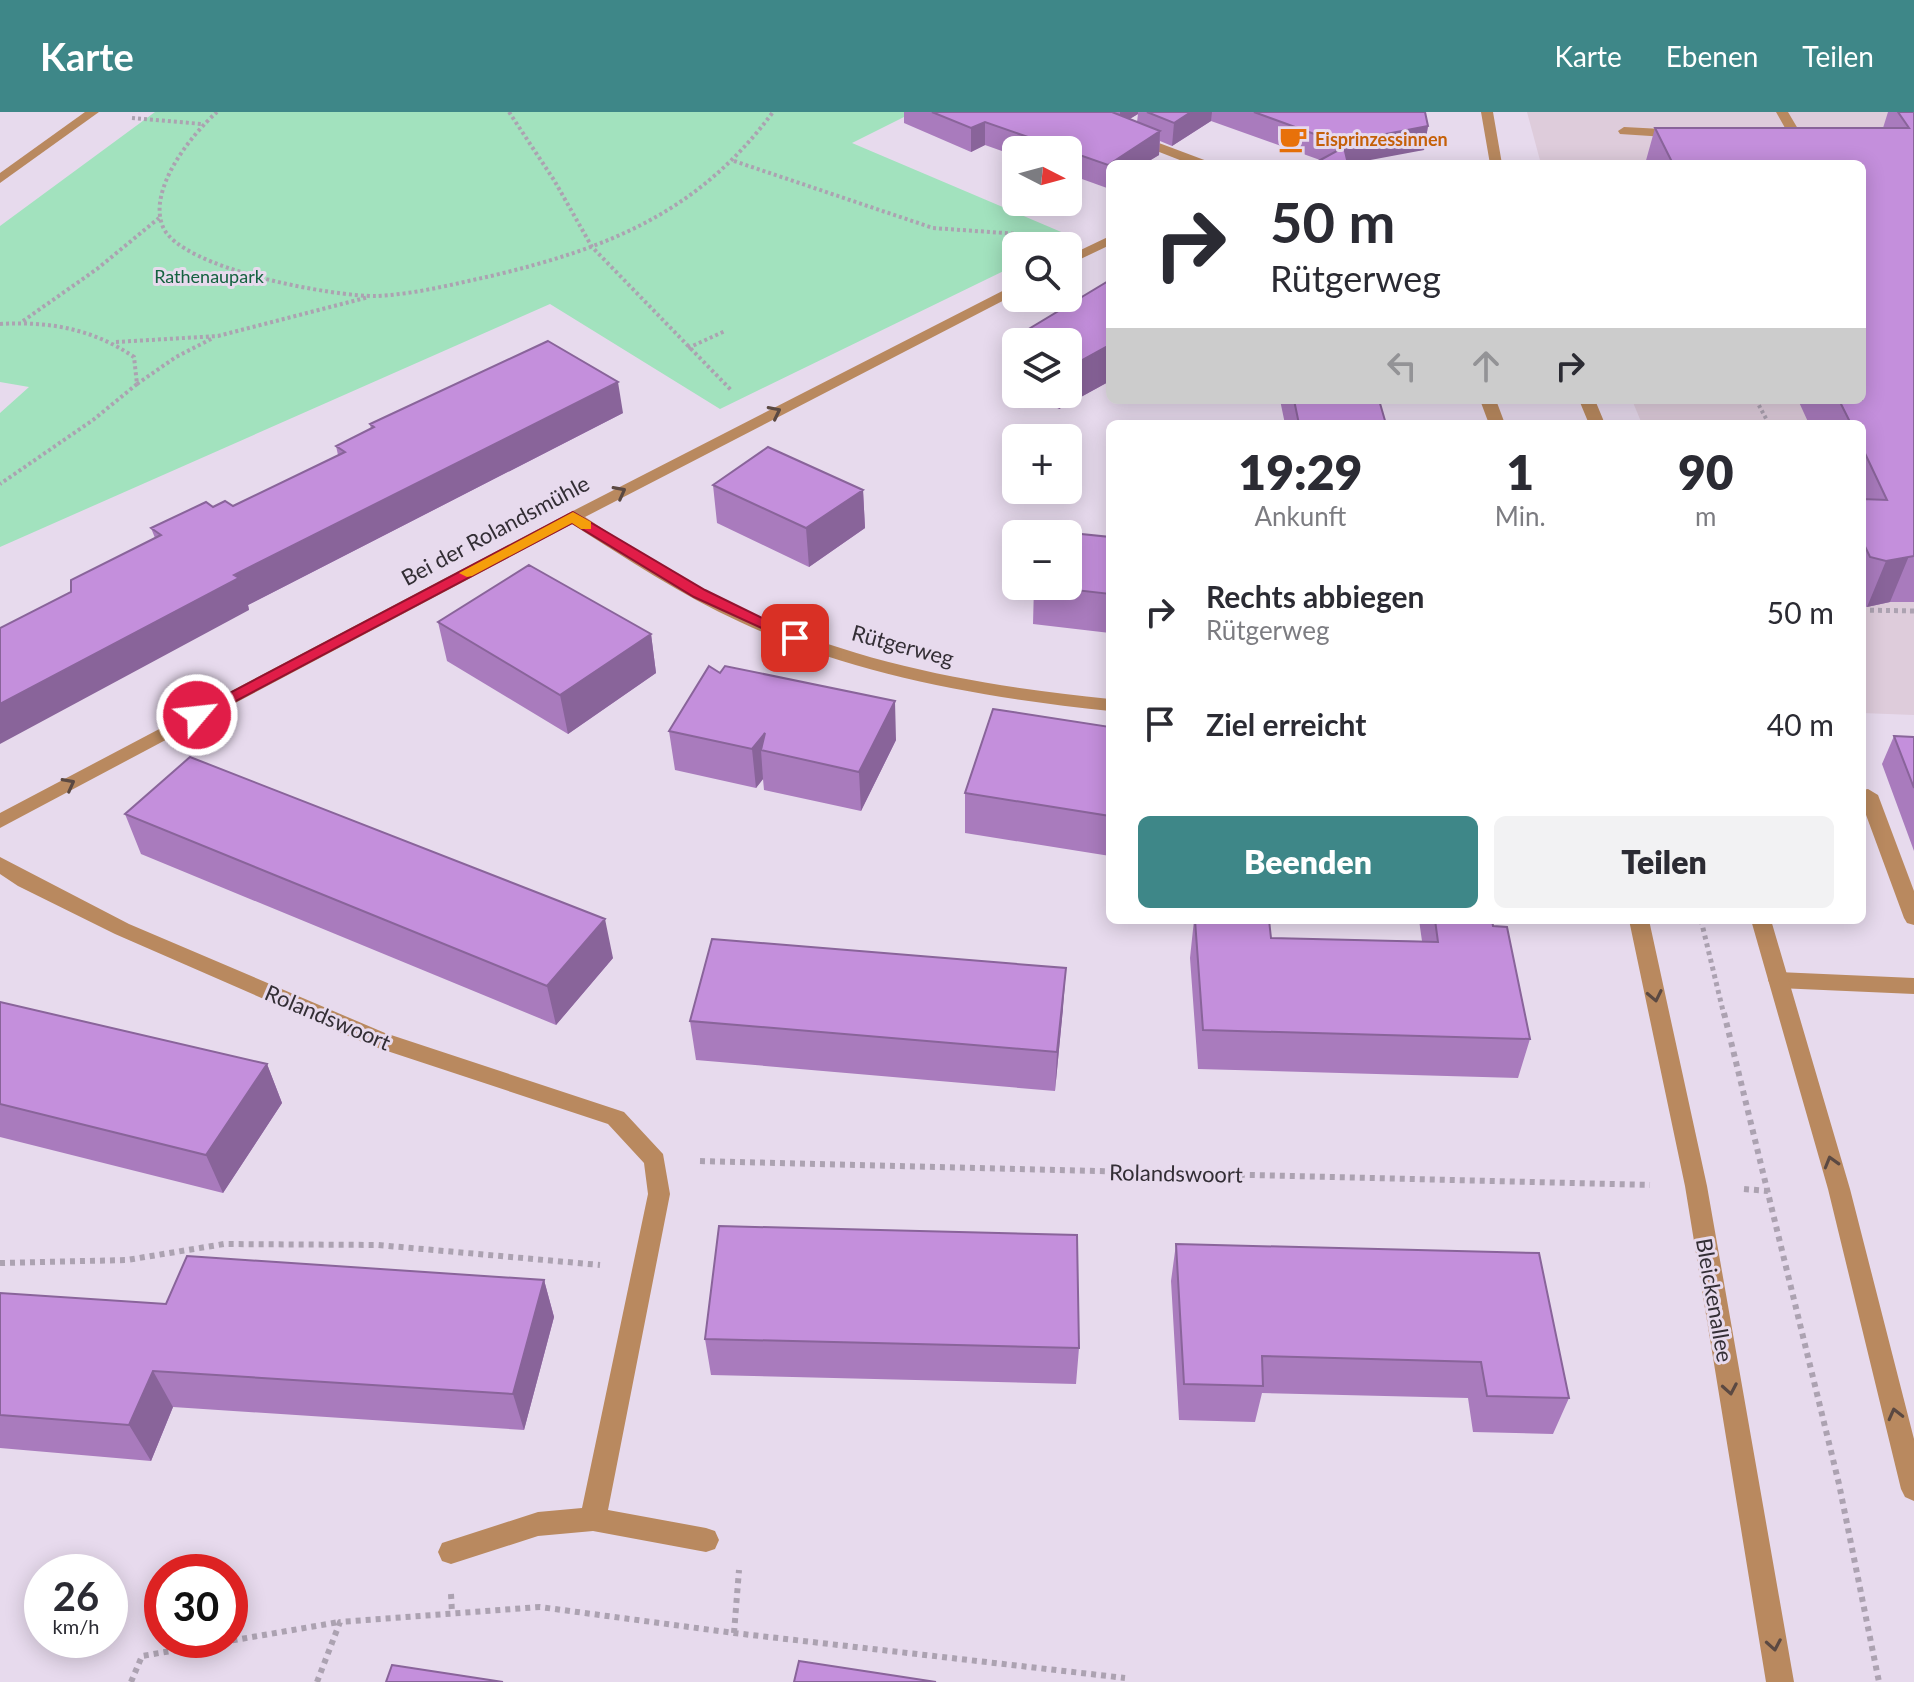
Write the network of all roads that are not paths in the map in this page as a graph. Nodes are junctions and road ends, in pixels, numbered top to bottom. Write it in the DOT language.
graph roads {
  1 [pos="93,112"];
  2 [pos="1487,112"];
  3 [pos="1782,112"];
  4 [pos="1126,128"];
  5 [pos="1624,131"];
  6 [pos="1703,135"];
  7 [pos="1766,138"];
  8 [pos="1194,160"];
  9 [pos="1495,160"];
  10 [pos="0,179"];
  11 [pos="1106,242"];
  12 [pos="1082,254"];
  13 [pos="1002,295"];
  14 [pos="573,517"];
  15 [pos="1106,705"];
  16 [pos="1868,795"];
  17 [pos="0,821"];
  18 [pos="0,864"];
  19 [pos="1914,918"];
  20 [pos="1640,924"];
  21 [pos="1762,924"];
  22 [pos="1778,980"];
  23 [pos="1914,986"];
  24 [pos="1914,1489"];
  25 [pos="593,1519"];
  26 [pos="706,1540"];
  27 [pos="451,1552"];
  28 [pos="1780,1682"];
  1 -- 10 [label="street"];
  2 -- 9 [label="street"];
  3 -- 7 [label="street"];
  4 -- 8 [label="street"];
  5 -- 6 [label="street"];
  11 -- 12 [label="street"];
  14 -- 13 [label="street, Bei der Rolandsmühle, one-way"];
  14 -- 15 [label="street, Rütgerweg"];
  17 -- 14 [label="street, Bei der Rolandsmühle, one-way"];
  16 -- 19 [label="street"];
  18 -- 25 [label="street, Rolandswoort"];
  20 -- 28 [label="street, Bleickenallee, one-way"];
  21 -- 22 [label="street"];
  22 -- 23 [label="street"];
  24 -- 22 [label="street, one-way"];
  25 -- 26 [label="street"];
  25 -- 27 [label="street"];
}
